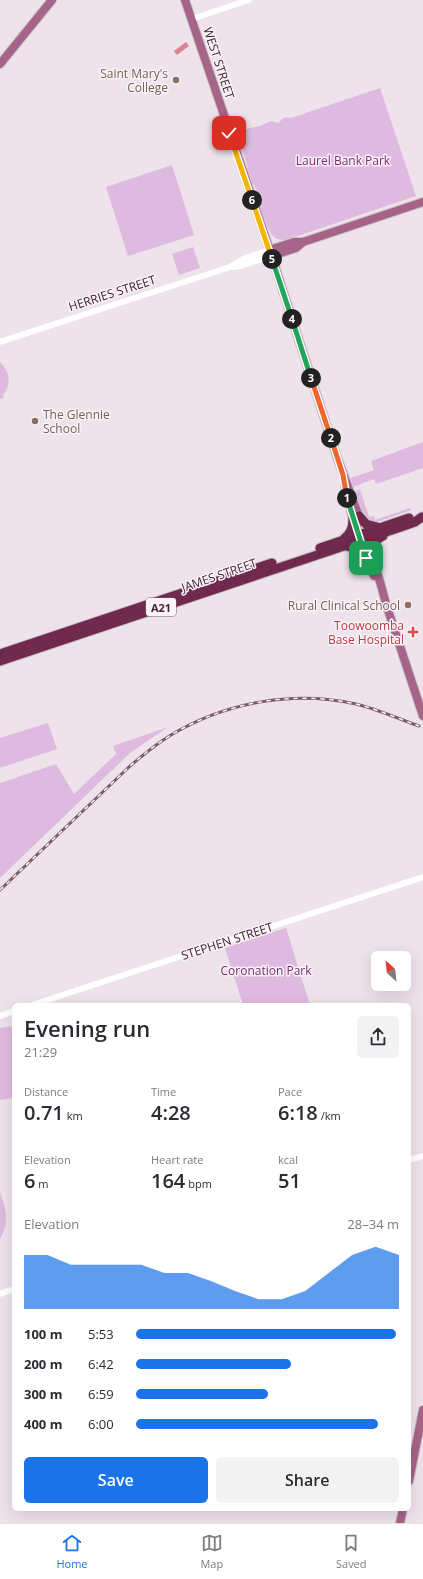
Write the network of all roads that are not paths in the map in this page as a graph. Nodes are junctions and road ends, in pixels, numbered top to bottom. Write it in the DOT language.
graph roads {
  1 [pos="52,0"];
  2 [pos="185,0"];
  3 [pos="249,0"];
  4 [pos="192,19"];
  5 [pos="0,64"];
  6 [pos="423,202"];
  7 [pos="270,253"];
  8 [pos="0,342"];
  9 [pos="422,516"];
  10 [pos="356,517"];
  11 [pos="381,526"];
  12 [pos="395,529"];
  13 [pos="362,536"];
  14 [pos="342,543"];
  15 [pos="370,558"];
  16 [pos="0,654"];
  17 [pos="0,661"];
  18 [pos="423,716"];
  19 [pos="423,877"];
  20 [pos="38,1003"];
  21 [pos="12,1012"];
  22 [pos="0,1016"];
  23 [pos="423,1156"];
  24 [pos="411,1159"];
  25 [pos="12,1290"];
  26 [pos="0,1294"];
  27 [pos="423,1410"];
  28 [pos="411,1472"];
  29 [pos="403,1511"];
  30 [pos="400,1523"];
  1 -- 5 [label="main road"];
  2 -- 4 [label="main road, WEST STREET"];
  3 -- 4 [label="street"];
  4 -- 7 [label="main road, WEST STREET"];
  6 -- 7 [label="main road, HERRIES STREET"];
  7 -- 8 [label="street, HERRIES STREET"];
  7 -- 10 [label="main road, WEST STREET"];
  9 -- 11 [label="highway, JAMES STREET / A21"];
  9 -- 12 [label="highway, JAMES STREET / A21"];
  10 -- 11 [label="highway"];
  10 -- 13 [label="main road, WEST STREET"];
  10 -- 14 [label="highway"];
  11 -- 13 [label="highway, JAMES STREET / A21"];
  12 -- 13 [label="highway, JAMES STREET / A21"];
  12 -- 15 [label="highway"];
  13 -- 14 [label="highway, JAMES STREET / A21"];
  13 -- 15 [label="main road, WEST STREET"];
  14 -- 15 [label="highway"];
  14 -- 16 [label="highway, JAMES STREET / A21"];
  14 -- 17 [label="highway, JAMES STREET / A21"];
  15 -- 18 [label="main road, WEST STREET"];
  19 -- 20 [label="street, STEPHEN STREET"];
  21 -- 22 [label="street"];
  23 -- 24 [label="street"];
  25 -- 26 [label="street"];
  27 -- 28 [label="main road"];
  29 -- 30 [label="main road"];
}
